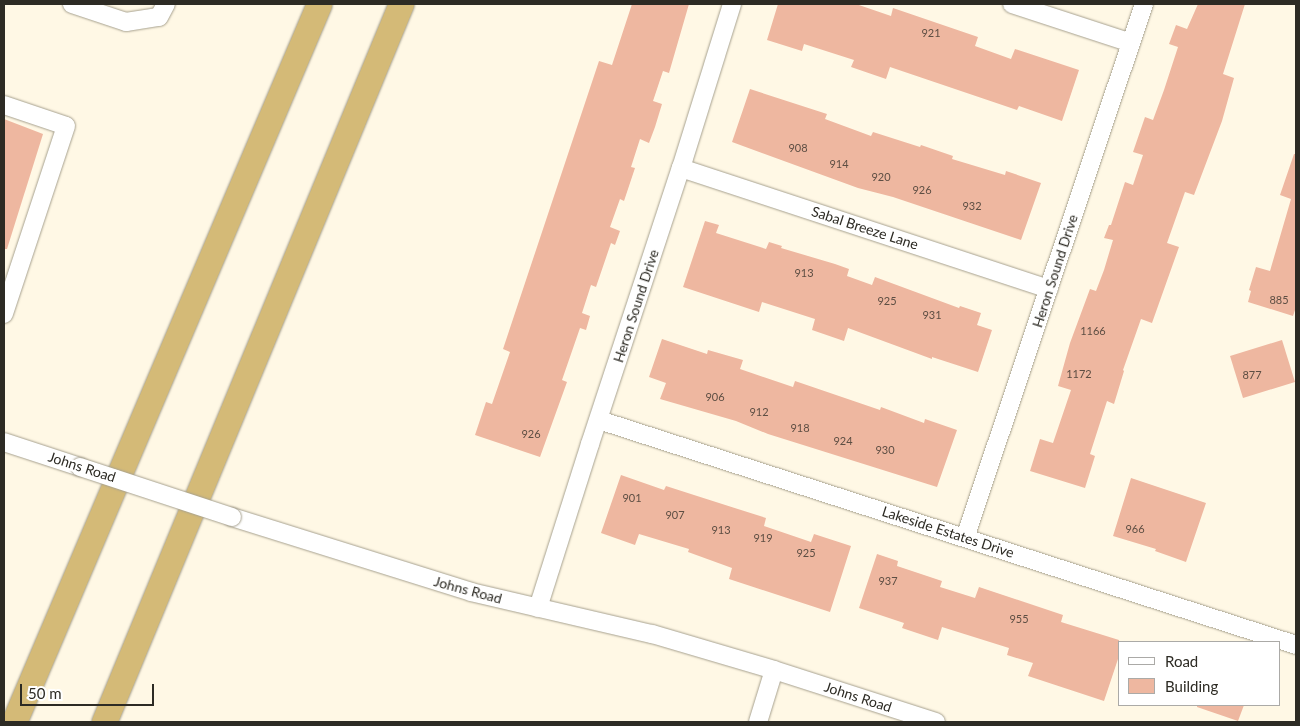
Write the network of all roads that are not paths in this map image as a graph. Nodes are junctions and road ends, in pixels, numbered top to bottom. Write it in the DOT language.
graph roads {
  1 [pos="72,4"];
  2 [pos="166,4"];
  3 [pos="319,4"];
  4 [pos="401,4"];
  5 [pos="732,4"];
  6 [pos="1012,4"];
  7 [pos="1144,4"];
  8 [pos="1130,43"];
  9 [pos="4,105"];
  10 [pos="681,168"];
  11 [pos="1049,289"];
  12 [pos="4,314"];
  13 [pos="599,420"];
  14 [pos="4,442"];
  15 [pos="965,538"];
  16 [pos="538,608"];
  17 [pos="1296,645"];
  18 [pos="774,670"];
  19 [pos="14,722"];
  20 [pos="104,722"];
  21 [pos="758,722"];
  22 [pos="936,722"];
  1 -- 2 [label="street"];
  3 -- 19 [label="highway"];
  4 -- 20 [label="highway"];
  5 -- 10 [label="street, Heron Sound Drive"];
  6 -- 8 [label="street"];
  7 -- 8 [label="street, Heron Sound Drive"];
  8 -- 11 [label="street, Heron Sound Drive"];
  9 -- 12 [label="street"];
  10 -- 11 [label="street, Sabal Breeze Lane"];
  10 -- 13 [label="street, Heron Sound Drive"];
  11 -- 15 [label="street, Heron Sound Drive"];
  13 -- 15 [label="street, Lakeside Estates Drive"];
  13 -- 16 [label="street, Heron Sound Drive"];
  14 -- 16 [label="street, Johns Road, bridge"];
  15 -- 17 [label="street, Lakeside Estates Drive"];
  16 -- 18 [label="street, Johns Road"];
  18 -- 21 [label="street"];
  18 -- 22 [label="street, Johns Road"];
}
